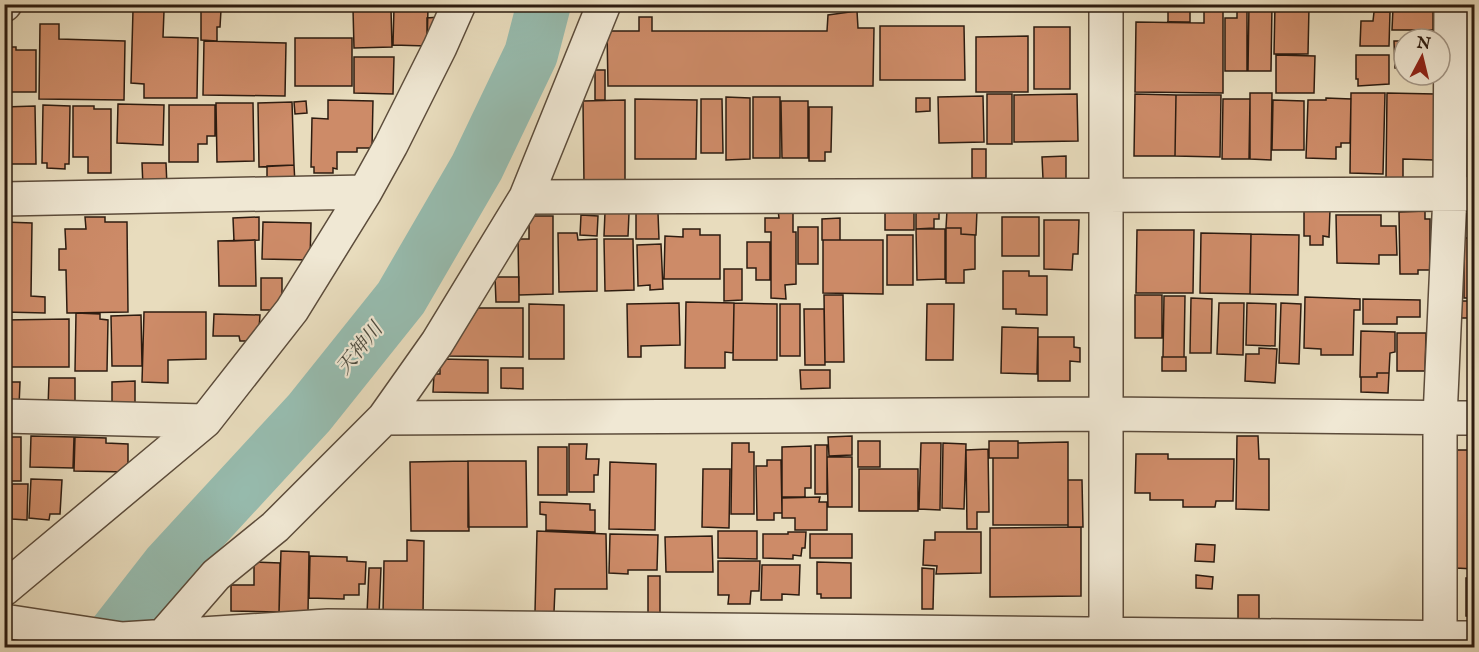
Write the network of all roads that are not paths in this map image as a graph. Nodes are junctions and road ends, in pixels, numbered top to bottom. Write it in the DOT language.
graph roads {
  1 [pos="459,4"];
  2 [pos="604,4"];
  3 [pos="1106,4"];
  4 [pos="1451,4"];
  5 [pos="365,192"];
  6 [pos="1462,194"];
  7 [pos="1106,195"];
  8 [pos="526,197"];
  9 [pos="4,199"];
  10 [pos="1107,414"];
  11 [pos="4,416"];
  12 [pos="384,418"];
  13 [pos="1440,418"];
  14 [pos="1474,418"];
  15 [pos="205,421"];
  16 [pos="4,589"];
  17 [pos="4,621"];
  18 [pos="1106,633"];
  19 [pos="162,637"];
  20 [pos="1440,638"];
  21 [pos="1474,638"];
  1 -- 5 [label="street"];
  2 -- 8 [label="street"];
  3 -- 7 [label="street"];
  4 -- 6 [label="street"];
  5 -- 9 [label="street"];
  5 -- 15 [label="street"];
  6 -- 7 [label="street"];
  6 -- 13 [label="street"];
  7 -- 8 [label="street"];
  7 -- 10 [label="street"];
  8 -- 12 [label="street"];
  10 -- 12 [label="street"];
  10 -- 13 [label="street"];
  10 -- 18 [label="street"];
  11 -- 15 [label="street"];
  12 -- 19 [label="street"];
  13 -- 14 [label="street"];
  13 -- 20 [label="street"];
  15 -- 16 [label="street"];
  17 -- 19 [label="street"];
  18 -- 19 [label="street"];
  18 -- 20 [label="street"];
  20 -- 21 [label="street"];
}
